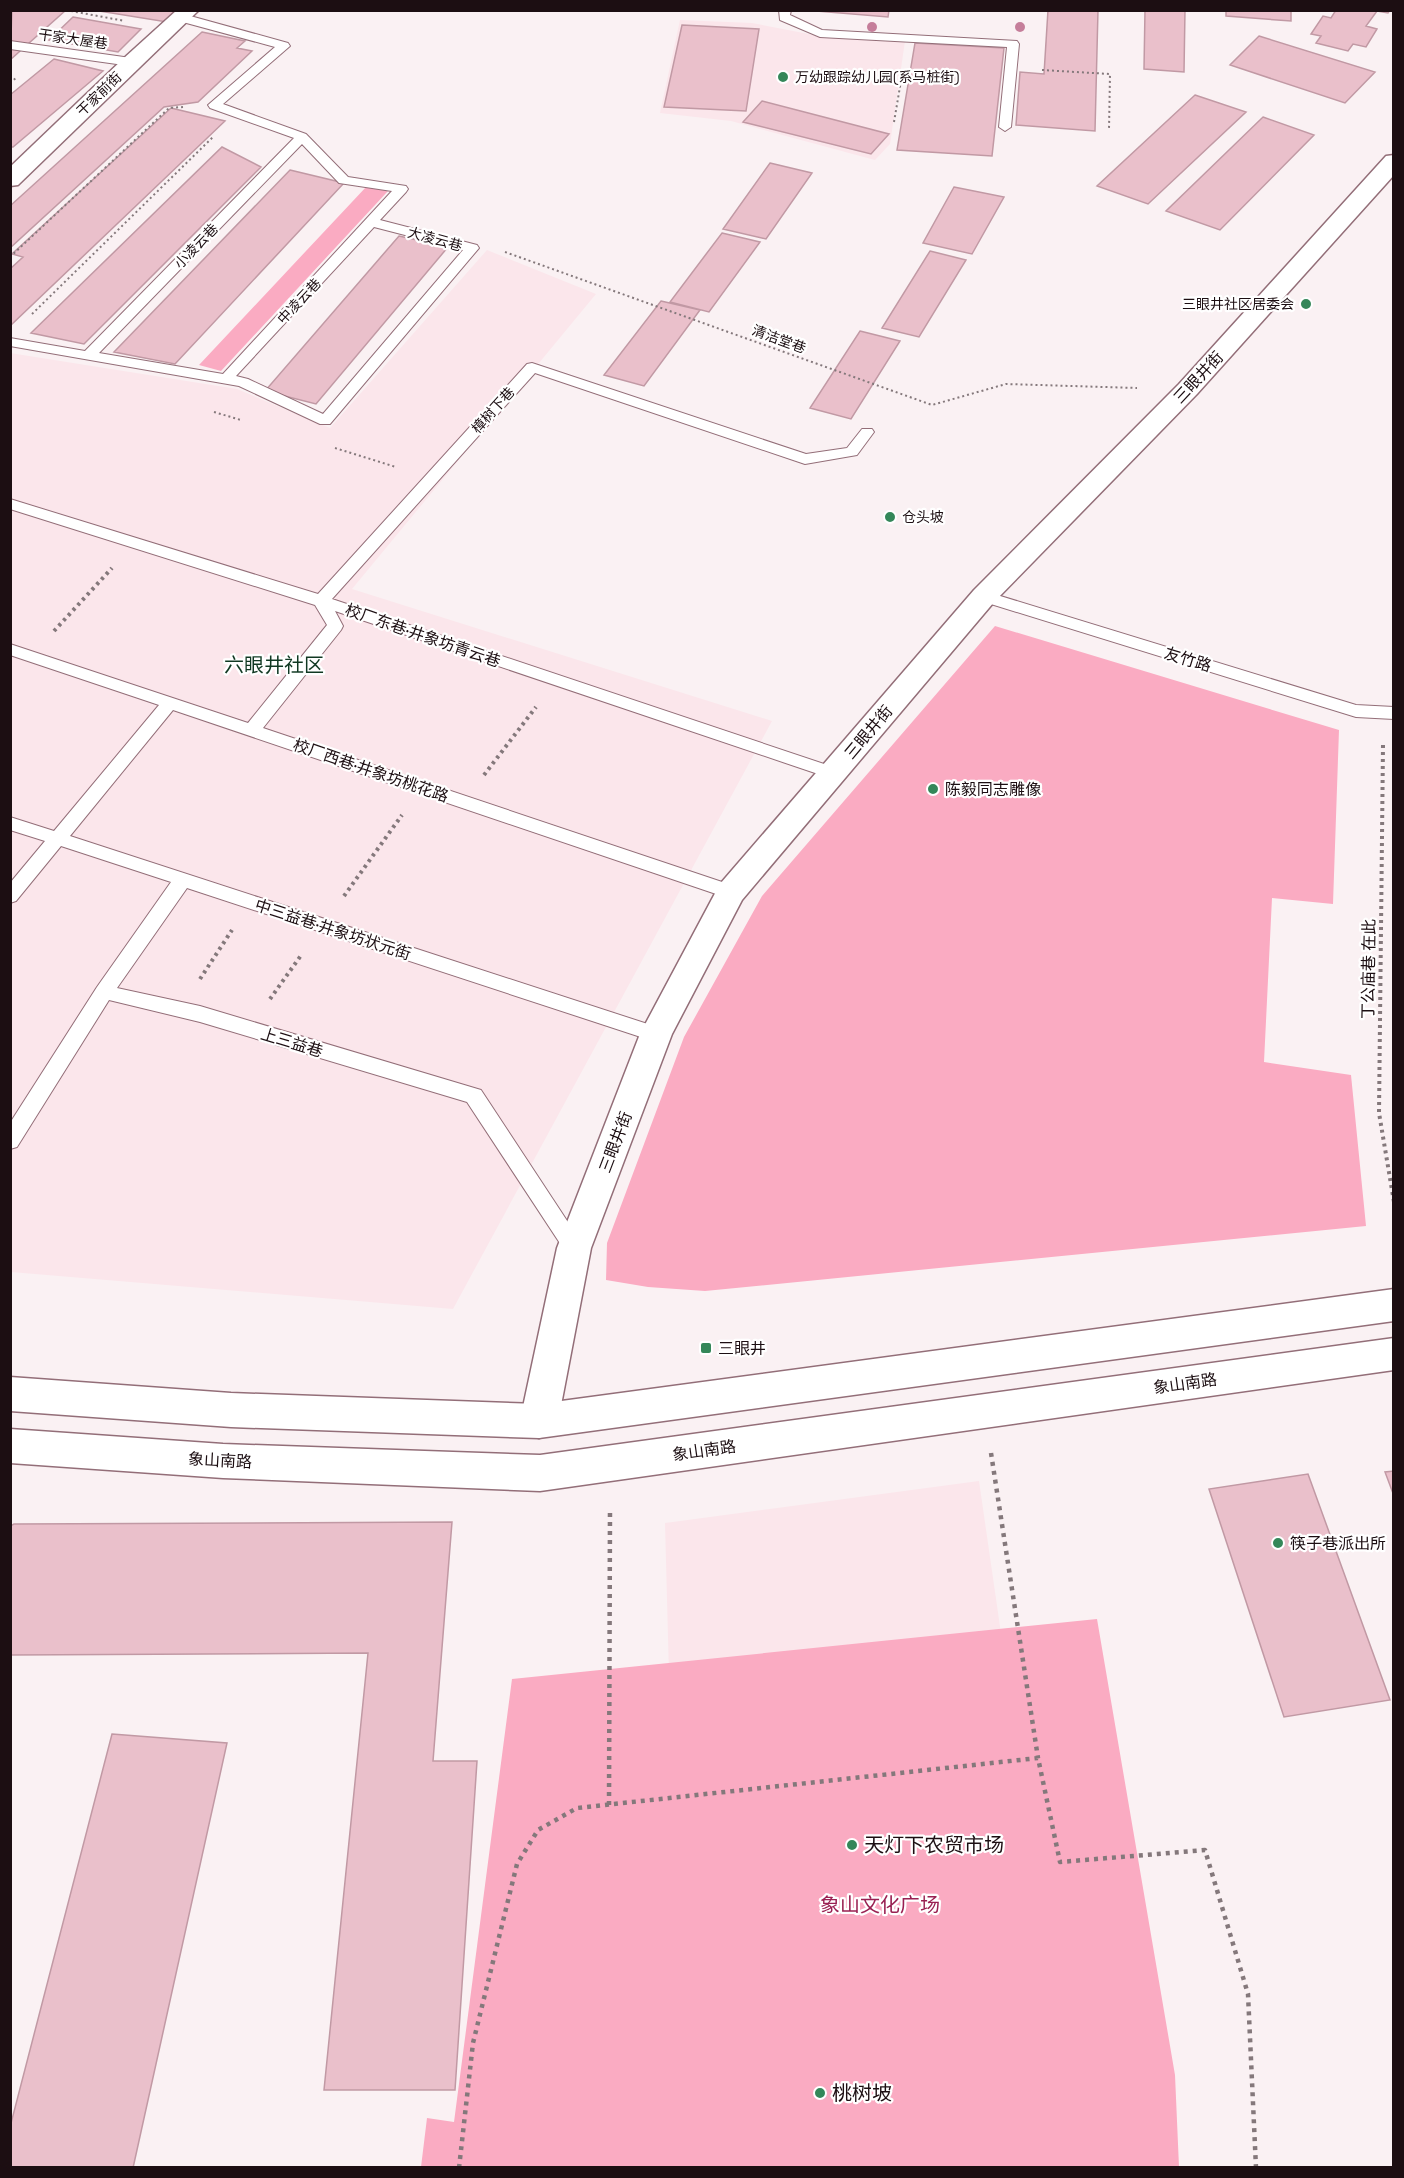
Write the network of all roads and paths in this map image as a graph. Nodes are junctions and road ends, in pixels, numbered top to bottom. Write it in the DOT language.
graph roads {
  1 [pos="785,10"];
  2 [pos="71,11"];
  3 [pos="181,19"];
  4 [pos="909,38"];
  5 [pos="10,45"];
  6 [pos="131,62"];
  7 [pos="1011,68"];
  8 [pos="214,105"];
  9 [pos="237,113"];
  10 [pos="894,122"];
  11 [pos="1005,127"];
  12 [pos="1109,129"];
  13 [pos="302,137"];
  14 [pos="1394,161"];
  15 [pos="10,180"];
  16 [pos="371,222"];
  17 [pos="497,249"];
  18 [pos="10,257"];
  19 [pos="27,320"];
  20 [pos="10,342"];
  21 [pos="89,356"];
  22 [pos="226,379"];
  23 [pos="1188,389"];
  24 [pos="867,432"];
  25 [pos="10,504"];
  26 [pos="136,543"];
  27 [pos="984,596"];
  28 [pos="321,601"];
  29 [pos="10,649"];
  30 [pos="30,656"];
  31 [pos="556,680"];
  32 [pos="170,703"];
  33 [pos="1394,713"];
  34 [pos="252,730"];
  35 [pos="1384,736"];
  36 [pos="833,773"];
  37 [pos="463,802"];
  38 [pos="10,823"];
  39 [pos="58,839"];
  40 [pos="183,879"];
  41 [pos="731,892"];
  42 [pos="10,896"];
  43 [pos="251,902"];
  44 [pos="104,992"];
  45 [pos="180,1009"];
  46 [pos="656,1034"];
  47 [pos="12,1140"];
  48 [pos="1394,1202"];
  49 [pos="574,1248"];
  50 [pos="1394,1305"];
  51 [pos="1394,1354"];
  52 [pos="10,1394"];
  53 [pos="985,1411"];
  54 [pos="539,1422"];
  55 [pos="10,1446"];
  56 [pos="610,1463"];
  57 [pos="1038,1758"];
  58 [pos="609,1805"];
  59 [pos="459,2168"];
  60 [pos="1256,2168"];
  1 -- 4 [label="lane"];
  2 -- 3 [label="path"];
  3 -- 6 [label="street, 干家前街"];
  3 -- 8 [label="lane"];
  4 -- 7 [label="lane"];
  4 -- 10 [label="path"];
  5 -- 6 [label="lane, 干家大屋巷"];
  6 -- 15 [label="street, 干家前街"];
  7 -- 11 [label="lane"];
  7 -- 12 [label="path"];
  8 -- 9 [label="lane"];
  8 -- 18 [label="path"];
  9 -- 13 [label="lane"];
  9 -- 19 [label="path"];
  13 -- 16 [label="lane"];
  13 -- 21 [label="lane, 小凌云巷"];
  14 -- 23 [label="street, 三眼井街"];
  16 -- 22 [label="lane, 中凌云巷"];
  16 -- 22 [label="lane, 大凌云巷"];
  17 -- 23 [label="path, 清洁堂巷"];
  20 -- 21 [label="lane, 大凌云巷"];
  21 -- 22 [label="lane, 大凌云巷"];
  23 -- 27 [label="street, 三眼井街"];
  24 -- 28 [label="lane, 樟树下巷"];
  25 -- 26 [label="lane, 校厂东巷·井象坊青云巷"];
  26 -- 28 [label="lane, 校厂东巷·井象坊青云巷"];
  26 -- 30 [label="path"];
  27 -- 33 [label="lane, 友竹路"];
  27 -- 36 [label="street, 三眼井街"];
  28 -- 31 [label="lane, 校厂东巷·井象坊青云巷"];
  28 -- 34 [label="lane"];
  29 -- 30 [label="lane, 校厂西巷·井象坊桃花路"];
  30 -- 32 [label="lane, 校厂西巷·井象坊桃花路"];
  31 -- 36 [label="lane, 校厂东巷·井象坊青云巷"];
  31 -- 37 [label="path"];
  32 -- 34 [label="lane, 校厂西巷·井象坊桃花路"];
  32 -- 39 [label="lane"];
  34 -- 37 [label="lane, 校厂西巷·井象坊桃花路"];
  35 -- 48 [label="path, 丁公庙巷 在此"];
  36 -- 41 [label="street, 三眼井街"];
  37 -- 41 [label="lane, 校厂西巷·井象坊桃花路"];
  38 -- 39 [label="lane, 中三益巷·井象坊状元街"];
  39 -- 40 [label="lane, 中三益巷·井象坊状元街"];
  39 -- 42 [label="lane"];
  40 -- 43 [label="lane, 中三益巷·井象坊状元街"];
  40 -- 44 [label="lane"];
  41 -- 46 [label="street, 三眼井街"];
  43 -- 45 [label="path"];
  43 -- 46 [label="lane, 中三益巷·井象坊状元街"];
  44 -- 45 [label="lane, 上三益巷"];
  44 -- 47 [label="lane"];
  45 -- 49 [label="lane, 上三益巷"];
  46 -- 49 [label="street, 三眼井街"];
  49 -- 54 [label="street, 三眼井街"];
  50 -- 54 [label="street"];
  51 -- 53 [label="street, 象山南路"];
  52 -- 54 [label="street"];
  53 -- 56 [label="street, 象山南路"];
  53 -- 57 [label="path"];
  55 -- 56 [label="street, 象山南路"];
  56 -- 58 [label="path"];
  57 -- 58 [label="path"];
  57 -- 60 [label="path"];
  58 -- 59 [label="path"];
}
